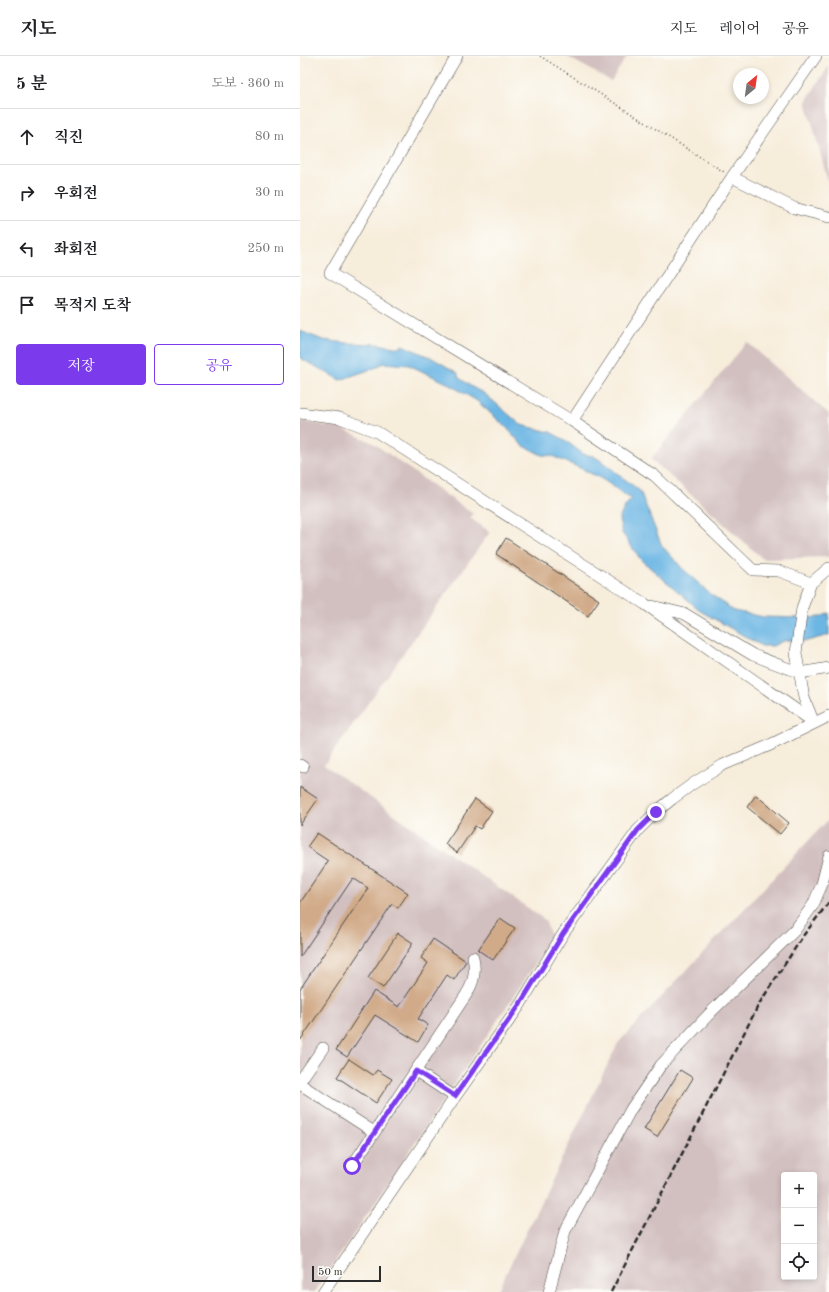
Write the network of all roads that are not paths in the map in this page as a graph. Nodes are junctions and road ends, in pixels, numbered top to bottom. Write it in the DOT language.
graph roads {
  1 [pos="457,56"];
  2 [pos="816,56"];
  3 [pos="732,177"];
  4 [pos="829,217"];
  5 [pos="300,412"];
  6 [pos="572,421"];
  7 [pos="829,568"];
  8 [pos="811,583"];
  9 [pos="645,604"];
  10 [pos="829,668"];
  11 [pos="800,673"];
  12 [pos="828,719"];
  13 [pos="815,723"];
  14 [pos="829,856"];
  15 [pos="473,957"];
  16 [pos="323,1048"];
  17 [pos="416,1071"];
  18 [pos="300,1082"];
  19 [pos="455,1096"];
  20 [pos="374,1132"];
  21 [pos="352,1166"];
  22 [pos="323,1292"];
  23 [pos="549,1292"];
  1 -- 6 [label="street"];
  2 -- 3 [label="street"];
  3 -- 4 [label="street"];
  3 -- 6 [label="street"];
  5 -- 9 [label="street"];
  6 -- 8 [label="street"];
  7 -- 8 [label="street"];
  8 -- 11 [label="street"];
  9 -- 11 [label="street"];
  9 -- 13 [label="street"];
  10 -- 11 [label="street"];
  11 -- 13 [label="street"];
  12 -- 13 [label="street"];
  13 -- 19 [label="street"];
  14 -- 23 [label="street"];
  15 -- 17 [label="street"];
  16 -- 18 [label="street"];
  17 -- 19 [label="street"];
  17 -- 20 [label="street"];
  18 -- 20 [label="street"];
  19 -- 22 [label="street"];
  20 -- 21 [label="street"];
}
